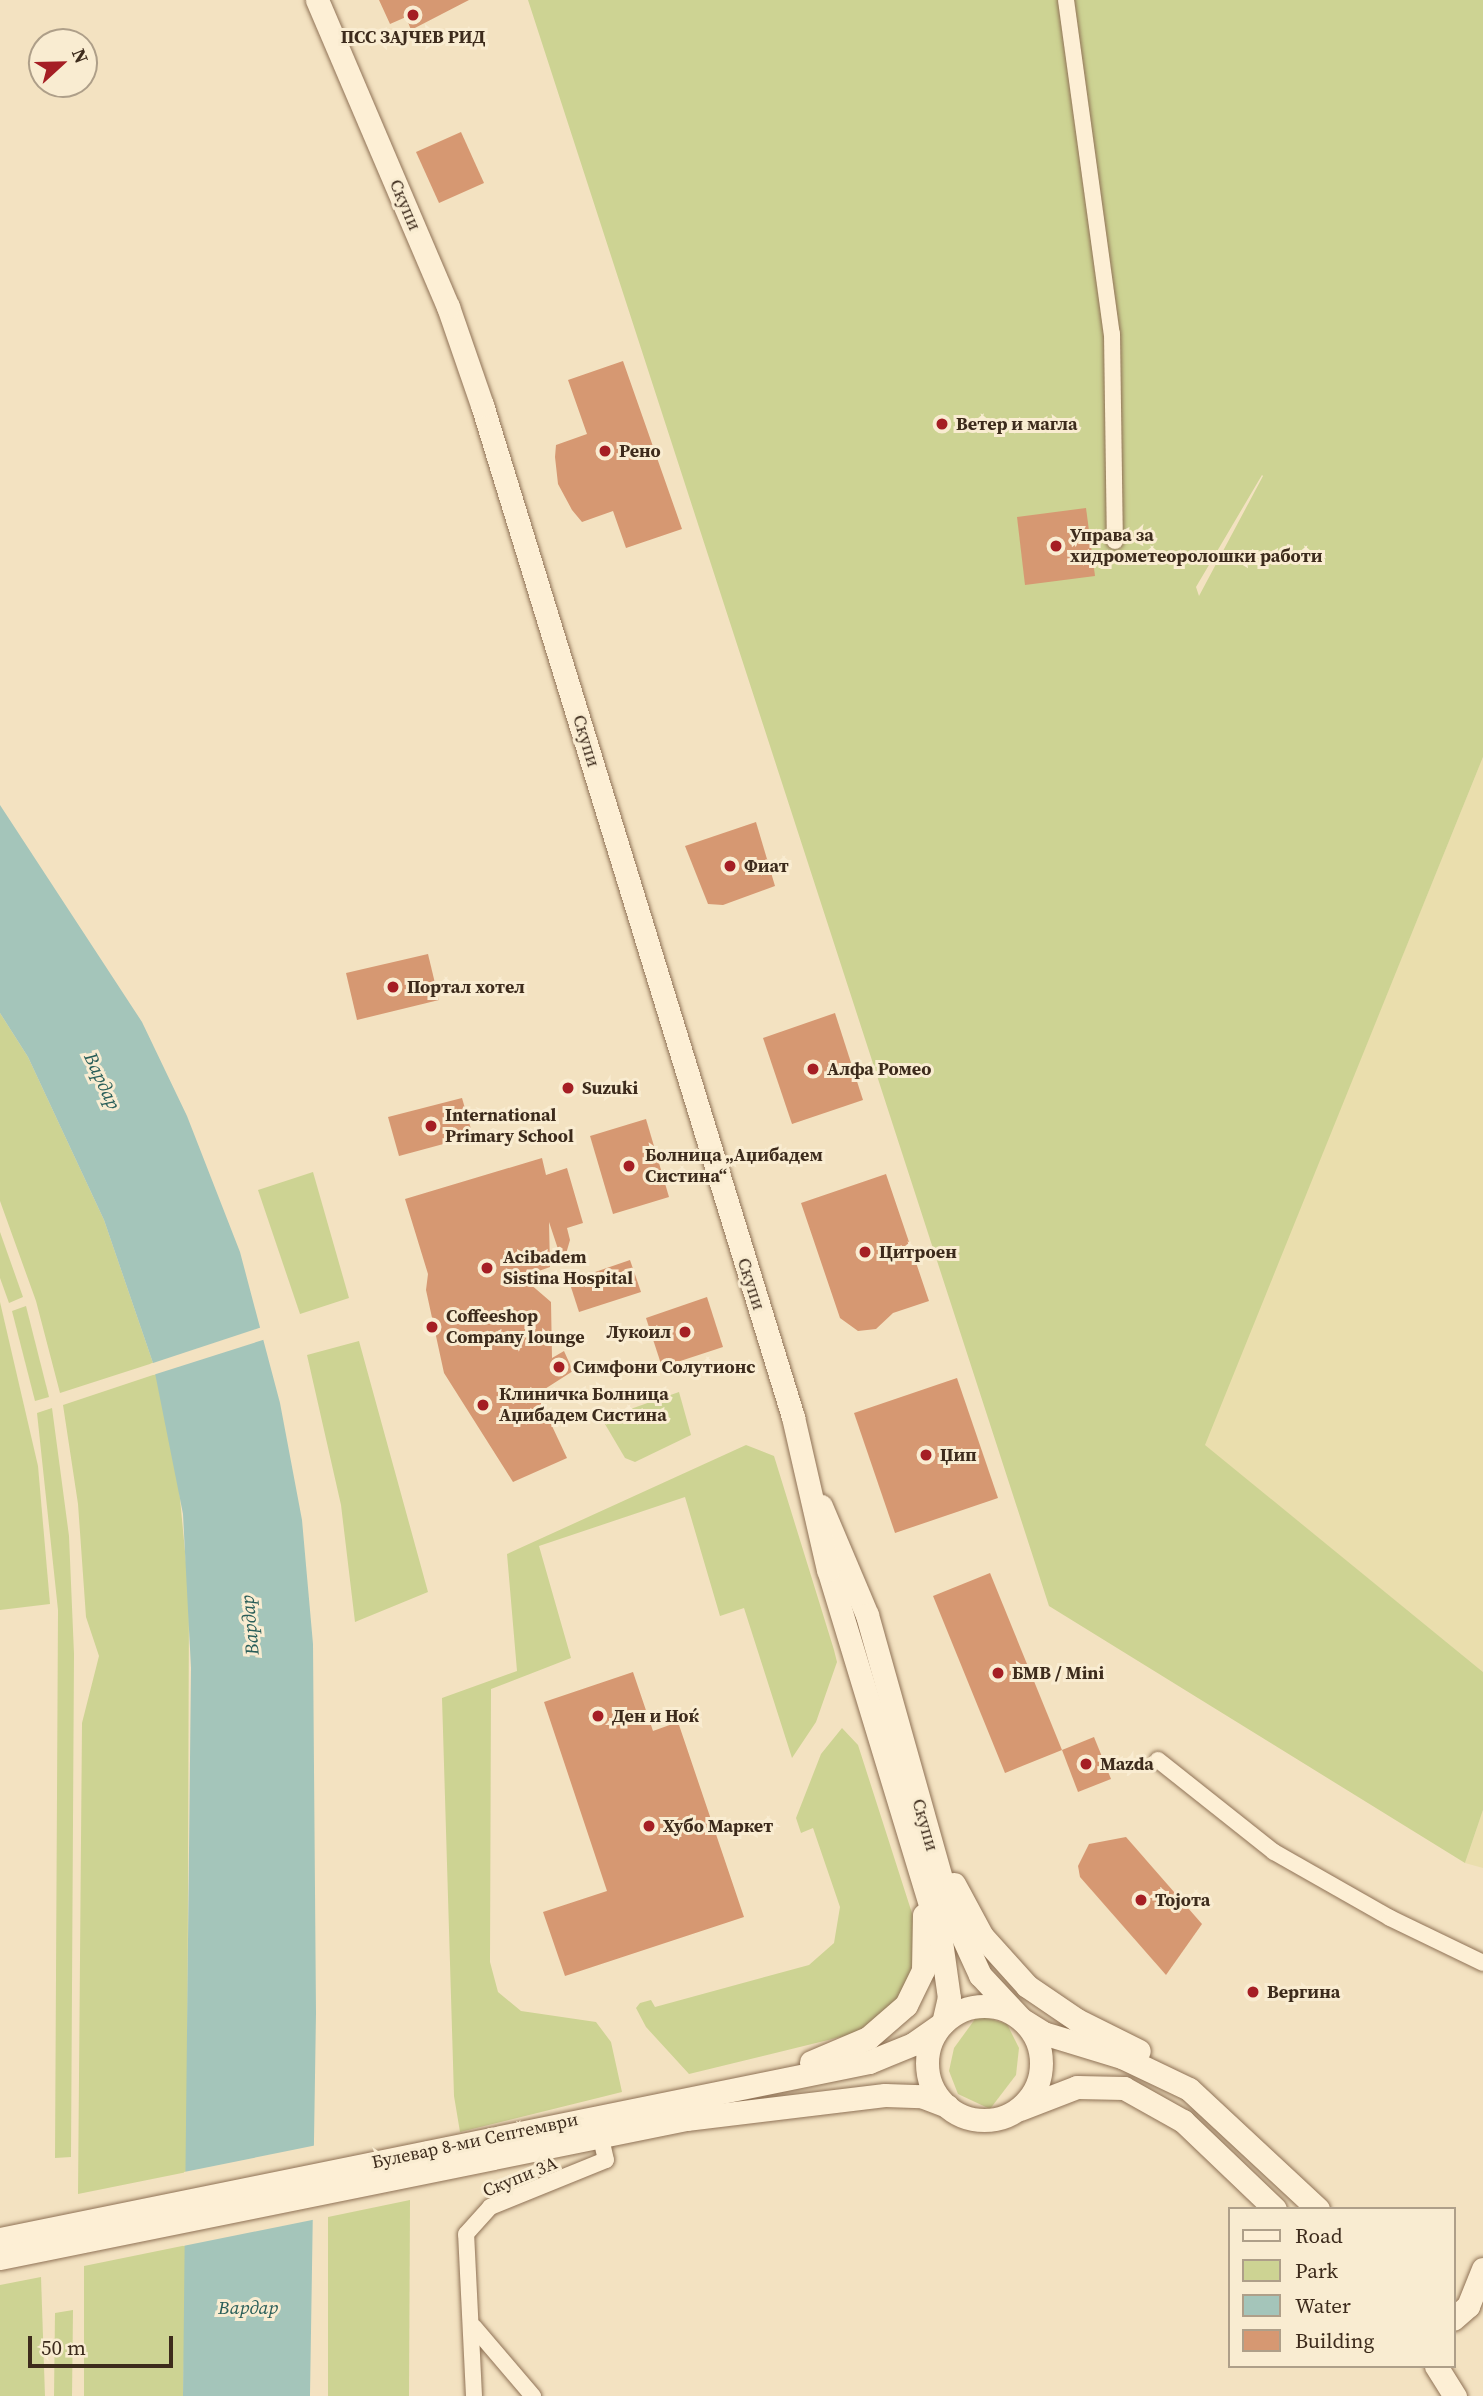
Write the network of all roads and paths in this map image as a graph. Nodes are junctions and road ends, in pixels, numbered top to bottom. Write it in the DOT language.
graph roads {
  1 [pos="317,0"];
  2 [pos="1066,0"];
  3 [pos="1115,541"];
  4 [pos="816,1497"];
  5 [pos="1158,1760"];
  6 [pos="919,1804"];
  7 [pos="917,1863"];
  8 [pos="1483,1963"];
  9 [pos="1021,2020"];
  10 [pos="943,2023"];
  11 [pos="762,2081"];
  12 [pos="1189,2089"];
  13 [pos="947,2106"];
  14 [pos="1017,2110"];
  15 [pos="600,2134"];
  16 [pos="449,2157"];
  17 [pos="1273,2207"];
  18 [pos="1316,2207"];
  19 [pos="52,2238"];
  20 [pos="0,2239"];
  21 [pos="0,2258"];
  22 [pos="1483,2269"];
  23 [pos="1455,2317"];
  24 [pos="474,2328"];
  25 [pos="474,2396"];
  26 [pos="533,2396"];
  1 -- 4 [label="street, Скупи"];
  2 -- 3 [label="street"];
  4 -- 6 [label="street, Скупи"];
  4 -- 7 [label="street, Скупи"];
  5 -- 8 [label="street"];
  6 -- 9 [label="street, Скупи"];
  6 -- 12 [label="street"];
  7 -- 10 [label="street, Скупи"];
  7 -- 11 [label="street"];
  9 -- 10 [label="street"];
  9 -- 12 [label="street"];
  9 -- 14 [label="street"];
  10 -- 11 [label="street, Булевар 8-ми Септември"];
  10 -- 13 [label="street"];
  11 -- 16 [label="street, Булевар 8-ми Септември"];
  12 -- 18 [label="street"];
  13 -- 14 [label="street"];
  13 -- 15 [label="street, Булевар 8-ми Септември"];
  14 -- 17 [label="street"];
  15 -- 16 [label="street, Булевар 8-ми Септември"];
  15 -- 24 [label="street, Скупи 3А"];
  16 -- 19 [label="street, Булевар 8-ми Септември"];
  19 -- 20 [label="street, Булевар 8-ми Септември"];
  19 -- 21 [label="street, Булевар 8-ми Септември"];
  22 -- 23 [label="street"];
  24 -- 25 [label="street, Скупи 3А"];
  24 -- 26 [label="street"];
}
